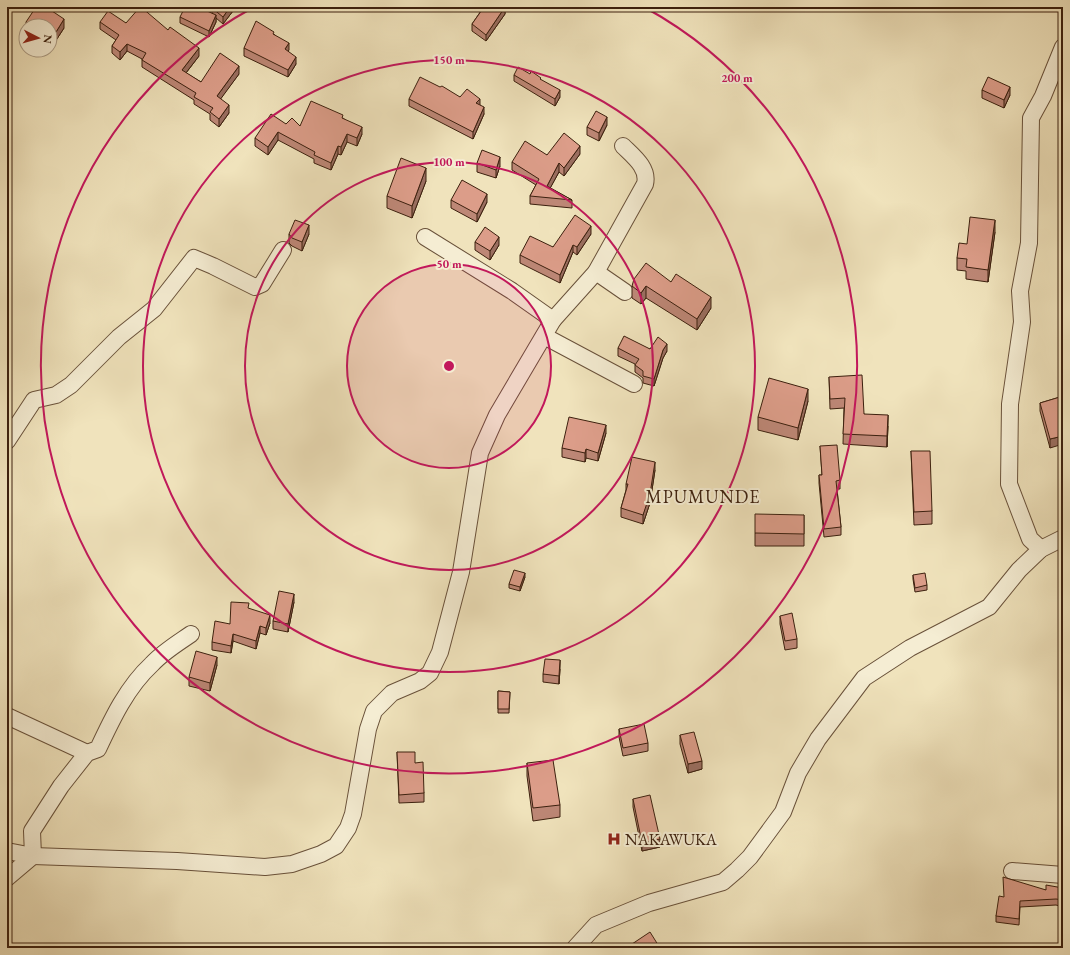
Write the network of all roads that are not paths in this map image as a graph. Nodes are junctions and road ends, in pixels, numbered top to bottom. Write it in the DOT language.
graph roads {
  1 [pos="1063,47"];
  2 [pos="623,146"];
  3 [pos="424,237"];
  4 [pos="283,250"];
  5 [pos="596,272"];
  6 [pos="625,292"];
  7 [pos="553,320"];
  8 [pos="544,336"];
  9 [pos="634,384"];
  10 [pos="7,441"];
  11 [pos="1063,538"];
  12 [pos="1041,549"];
  13 [pos="191,634"];
  14 [pos="7,716"];
  15 [pos="87,753"];
  16 [pos="7,851"];
  17 [pos="33,856"];
  18 [pos="1012,871"];
  19 [pos="1063,875"];
  20 [pos="7,878"];
  21 [pos="575,948"];
  1 -- 12 [label="street"];
  2 -- 5 [label="street"];
  3 -- 7 [label="street"];
  4 -- 10 [label="street"];
  5 -- 6 [label="street"];
  5 -- 7 [label="street"];
  7 -- 8 [label="street"];
  8 -- 9 [label="street"];
  8 -- 17 [label="street"];
  11 -- 12 [label="street"];
  12 -- 21 [label="street"];
  13 -- 15 [label="street"];
  14 -- 15 [label="street"];
  15 -- 17 [label="street"];
  16 -- 17 [label="street"];
  17 -- 20 [label="street"];
  18 -- 19 [label="street"];
}
